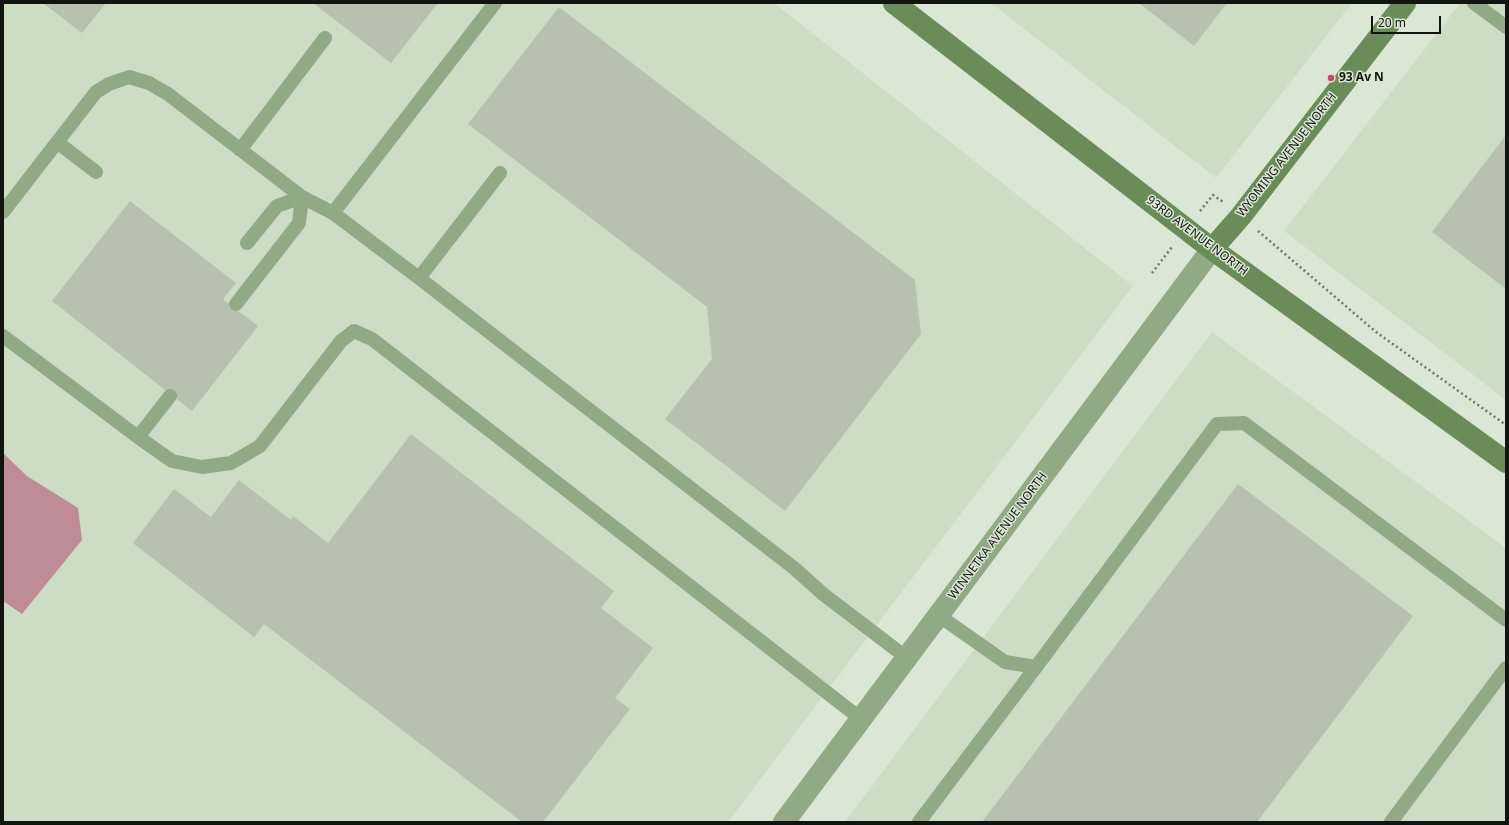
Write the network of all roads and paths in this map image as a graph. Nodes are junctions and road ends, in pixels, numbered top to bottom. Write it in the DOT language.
graph roads {
  1 [pos="494,3"];
  2 [pos="894,3"];
  3 [pos="1405,3"];
  4 [pos="1474,3"];
  5 [pos="1506,27"];
  6 [pos="325,38"];
  7 [pos="57,142"];
  8 [pos="240,150"];
  9 [pos="96,172"];
  10 [pos="500,173"];
  11 [pos="1213,195"];
  12 [pos="302,197"];
  13 [pos="3,212"];
  14 [pos="333,213"];
  15 [pos="1241,216"];
  16 [pos="247,243"];
  17 [pos="1212,249"];
  18 [pos="419,278"];
  19 [pos="236,304"];
  20 [pos="3,336"];
  21 [pos="170,396"];
  22 [pos="1506,425"];
  23 [pos="138,437"];
  24 [pos="1506,462"];
  25 [pos="938,615"];
  26 [pos="1506,620"];
  27 [pos="906,658"];
  28 [pos="1036,666"];
  29 [pos="1506,668"];
  30 [pos="861,718"];
  31 [pos="784,822"];
  32 [pos="919,822"];
  33 [pos="1391,822"];
  1 -- 14 [label="lane"];
  2 -- 17 [label="street, 93RD AVENUE NORTH"];
  3 -- 15 [label="street, WYOMING AVENUE NORTH"];
  4 -- 5 [label="lane"];
  6 -- 8 [label="lane"];
  7 -- 8 [label="lane"];
  7 -- 9 [label="lane"];
  7 -- 13 [label="lane"];
  8 -- 12 [label="lane"];
  10 -- 18 [label="lane"];
  11 -- 15 [label="path"];
  12 -- 14 [label="lane"];
  12 -- 16 [label="lane"];
  12 -- 19 [label="lane"];
  14 -- 18 [label="lane"];
  15 -- 17 [label="street, WYOMING AVENUE NORTH"];
  15 -- 22 [label="path"];
  17 -- 24 [label="street, 93RD AVENUE NORTH"];
  17 -- 25 [label="street, WINNETKA AVENUE NORTH"];
  18 -- 27 [label="lane"];
  20 -- 23 [label="lane"];
  21 -- 23 [label="lane"];
  23 -- 30 [label="lane"];
  25 -- 27 [label="street, WINNETKA AVENUE NORTH"];
  25 -- 28 [label="lane"];
  26 -- 28 [label="lane"];
  27 -- 30 [label="street, WINNETKA AVENUE NORTH"];
  28 -- 32 [label="lane"];
  29 -- 33 [label="lane"];
  30 -- 31 [label="street, WINNETKA AVENUE NORTH"];
}
